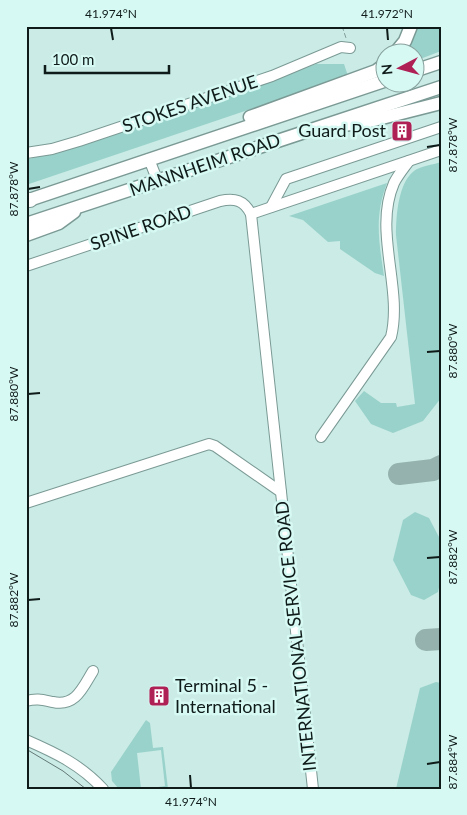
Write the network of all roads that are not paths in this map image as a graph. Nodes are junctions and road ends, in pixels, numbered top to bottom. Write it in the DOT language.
graph roads {
  1 [pos="411,26"];
  2 [pos="404,42"];
  3 [pos="350,48"];
  4 [pos="441,62"];
  5 [pos="424,68"];
  6 [pos="374,72"];
  7 [pos="374,84"];
  8 [pos="441,87"];
  9 [pos="441,103"];
  10 [pos="441,127"];
  11 [pos="315,128"];
  12 [pos="205,141"];
  13 [pos="441,150"];
  14 [pos="26,153"];
  15 [pos="149,159"];
  16 [pos="409,161"];
  17 [pos="158,182"];
  18 [pos="28,200"];
  19 [pos="84,205"];
  20 [pos="271,207"];
  21 [pos="251,214"];
  22 [pos="26,224"];
  23 [pos="26,235"];
  24 [pos="26,266"];
  25 [pos="321,437"];
  26 [pos="281,492"];
  27 [pos="26,503"];
  28 [pos="93,671"];
  29 [pos="26,702"];
  30 [pos="26,740"];
  31 [pos="103,789"];
  32 [pos="313,789"];
  1 -- 2 [label="main road"];
  3 -- 14 [label="street, STOKES AVENUE"];
  4 -- 5 [label="main road"];
  6 -- 12 [label="main road"];
  7 -- 12 [label="main road, MANNHEIM ROAD"];
  8 -- 11 [label="main road, MANNHEIM ROAD"];
  9 -- 11 [label="main road"];
  10 -- 20 [label="street"];
  11 -- 17 [label="main road, MANNHEIM ROAD"];
  12 -- 15 [label="main road, MANNHEIM ROAD"];
  13 -- 16 [label="street"];
  15 -- 17 [label="street"];
  15 -- 18 [label="main road, MANNHEIM ROAD"];
  16 -- 20 [label="street"];
  16 -- 25 [label="street"];
  17 -- 19 [label="main road, MANNHEIM ROAD"];
  19 -- 22 [label="main road, MANNHEIM ROAD"];
  19 -- 23 [label="main road"];
  20 -- 21 [label="street"];
  21 -- 24 [label="street, SPINE ROAD"];
  21 -- 26 [label="street"];
  26 -- 27 [label="street, INTERNATIONAL SERVICE ROAD"];
  26 -- 32 [label="street, INTERNATIONAL SERVICE ROAD"];
  28 -- 29 [label="street"];
  30 -- 31 [label="street"];
}
